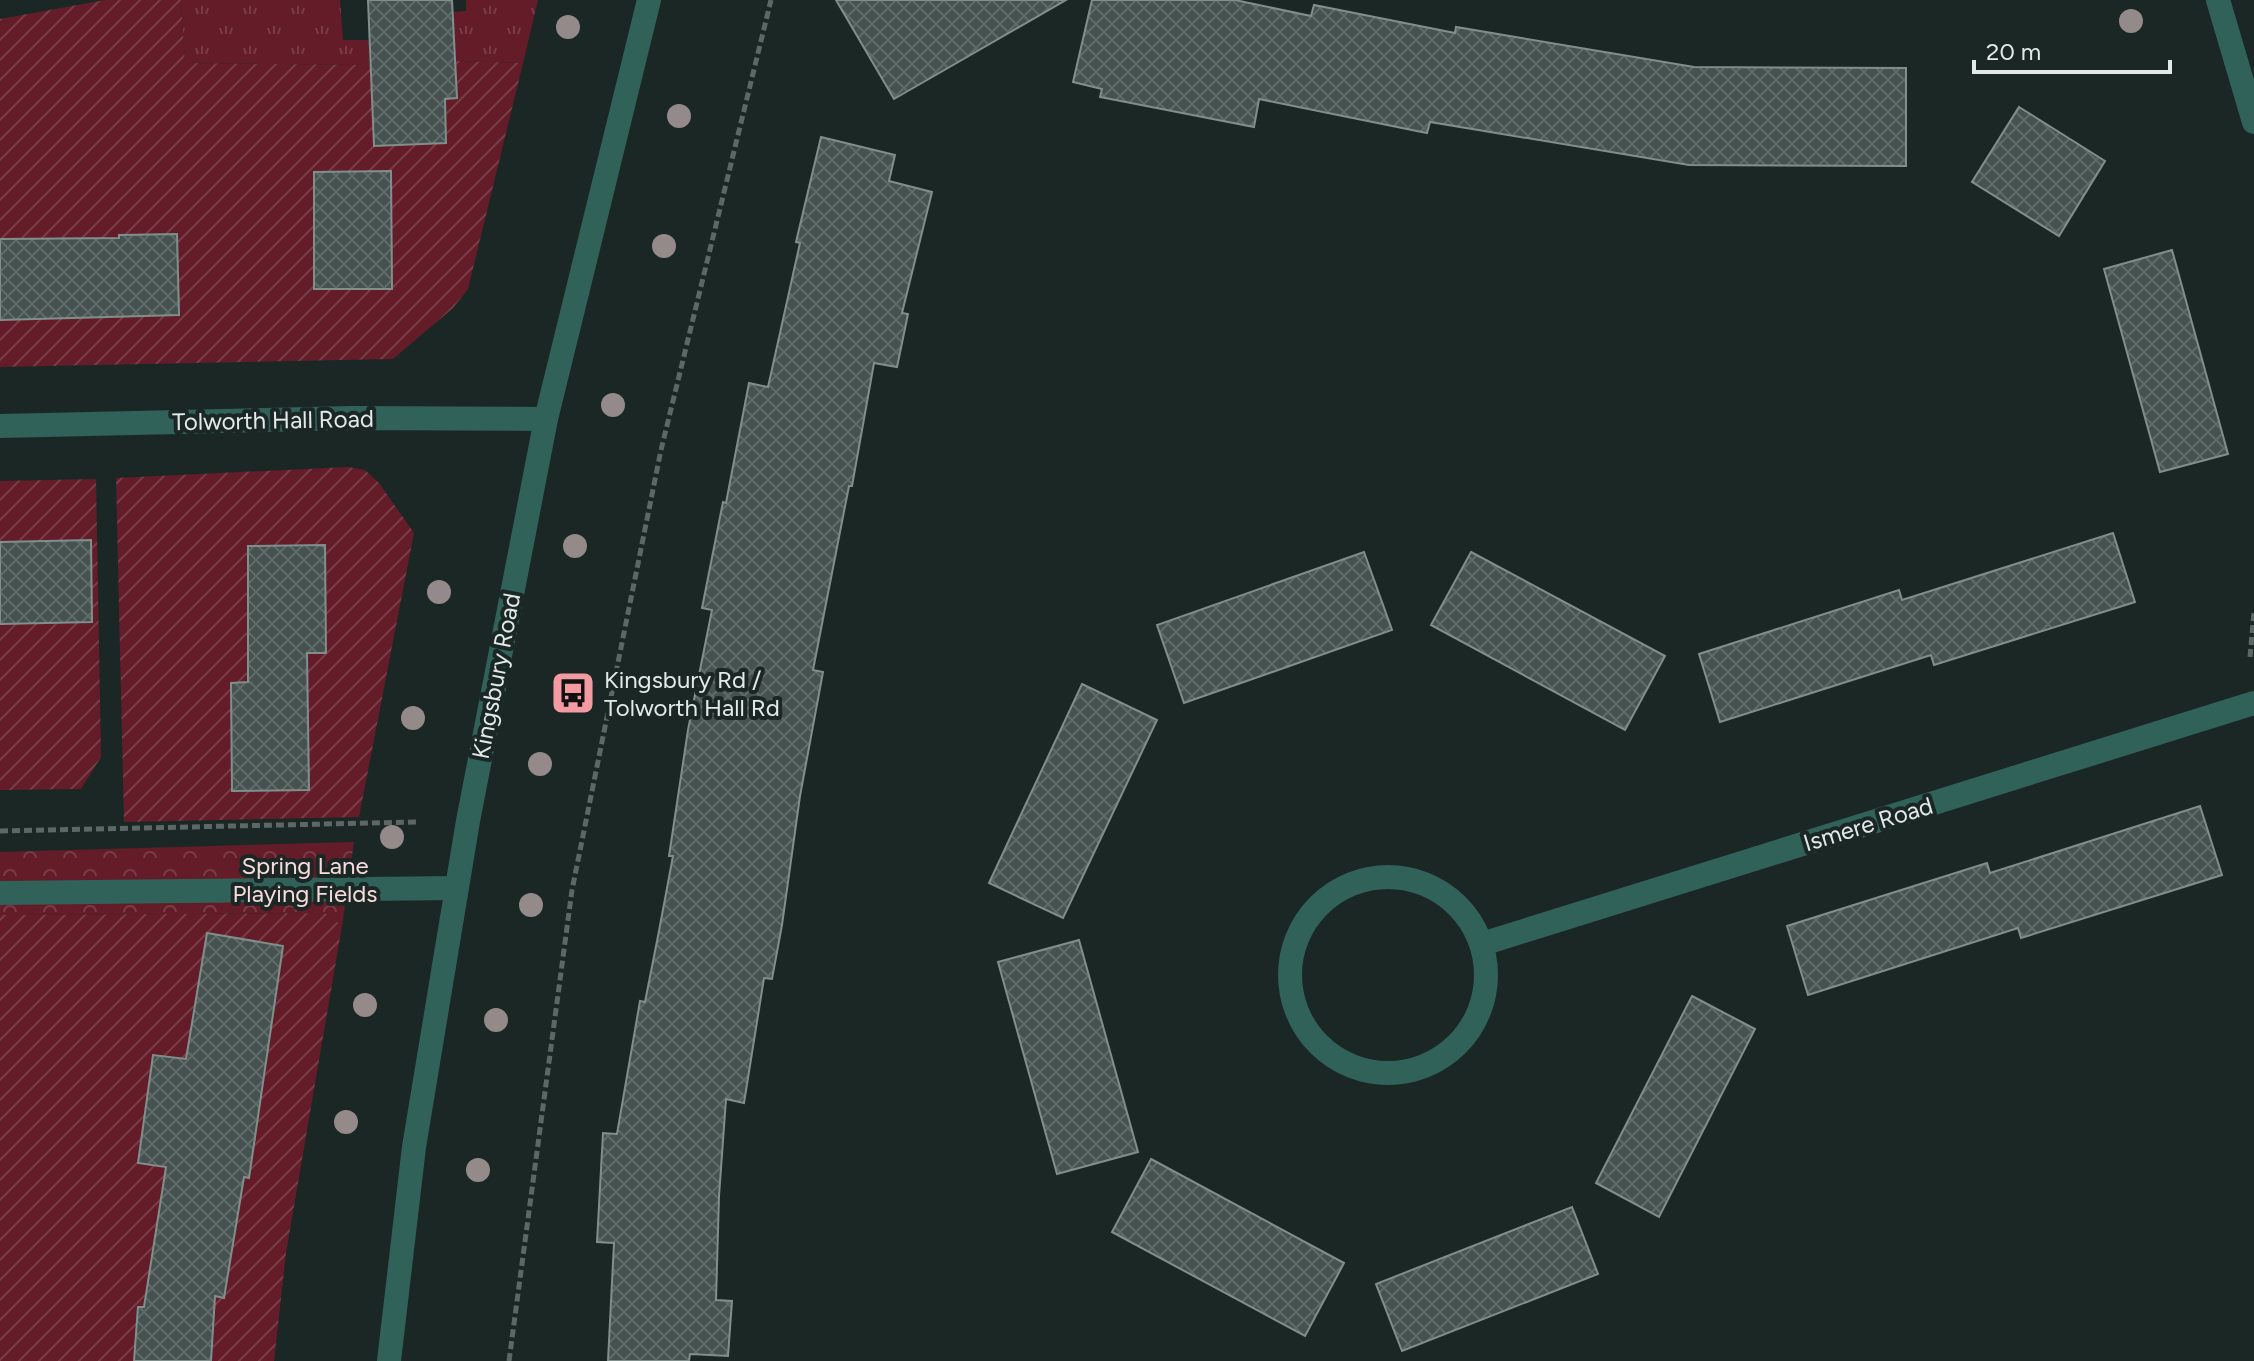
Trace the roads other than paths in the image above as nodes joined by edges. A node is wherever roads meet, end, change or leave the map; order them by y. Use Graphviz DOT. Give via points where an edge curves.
graph roads {
  1 [pos="649,0"];
  2 [pos="2218,0"];
  3 [pos="2254,122"];
  4 [pos="546,419"];
  5 [pos="0,426"];
  6 [pos="2254,703"];
  7 [pos="455,888"];
  8 [pos="0,893"];
  9 [pos="1482,944"];
  10 [pos="389,1361"];
  1 -- 4 [label="street, Kingsbury Road"];
  2 -- 3 [label="street"];
  4 -- 5 [label="street, Tolworth Hall Road"];
  4 -- 7 [label="street, Kingsbury Road"];
  6 -- 9 [label="street, Ismere Road"];
  7 -- 8 [label="street"];
  7 -- 10 [label="street, Kingsbury Road" via="414,1147"];
  9 -- 9 [label="street" via="1487,970 1476,1020 1452,1051 1418,1069 1379,1074 1342,1062 1312,1037 1294,1003 1291,963 1303,925 1320,904 1353,883 1392,876 1431,885 1462,910"];
}
